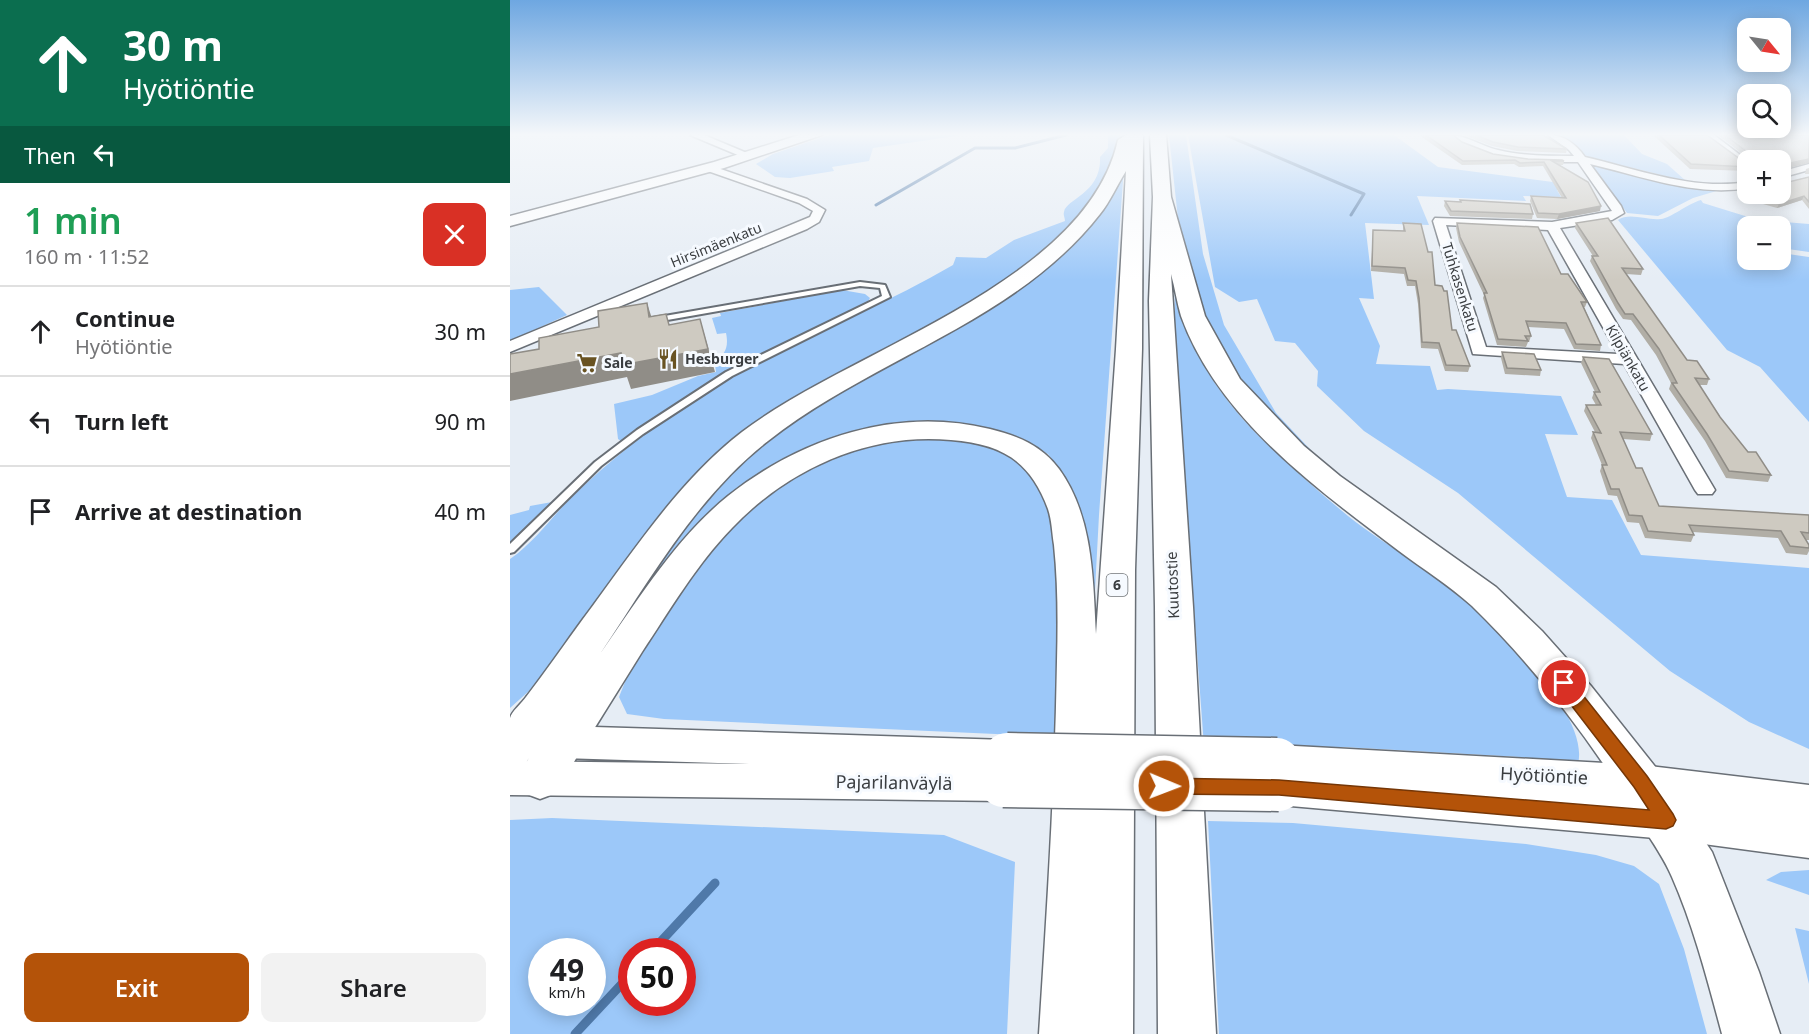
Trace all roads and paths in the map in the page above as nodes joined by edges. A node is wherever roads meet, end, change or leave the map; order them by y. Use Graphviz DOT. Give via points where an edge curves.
graph roads {
  1 [pos="652,183"];
  2 [pos="752,183"];
  3 [pos="1110,183"];
  4 [pos="1134,183"];
  5 [pos="1161,183"];
  6 [pos="1599,183"];
  7 [pos="1695,183"];
  8 [pos="1737,186"];
  9 [pos="1162,197"];
  10 [pos="510,221"];
  11 [pos="1552,226"];
  12 [pos="643,322"];
  13 [pos="540,335"];
  14 [pos="565,336"];
  15 [pos="510,347"];
  16 [pos="1629,359"];
  17 [pos="1705,490"];
  18 [pos="510,550"];
  19 [pos="562,742"];
  20 [pos="517,759"];
  21 [pos="1005,770"];
  22 [pos="1278,774"];
  23 [pos="1653,801"];
  24 [pos="1809,803"];
  25 [pos="1809,839"];
  26 [pos="1068,1034"];
  27 [pos="1104,1034"];
  28 [pos="1187,1034"];
  29 [pos="1751,1034"];
  1 -- 10 [label="main road"];
  2 -- 13 [label="street, Hirsimäenkatu" via="819,210 815,219"];
  3 -- 20 [label="highway" via="1094,210 1049,256 981,304 810,399 750,440 672,523"];
  4 -- 27 [label="highway, 6" via="1117,570"];
  5 -- 9 [label="highway, Kuutostie"];
  6 -- 11 [label="street" via="1618,213"];
  7 -- 8 [label="street"];
  9 -- 23 [label="highway" via="1193,316 1230,384 1293,452 1329,483 1483,596 1576,697"];
  9 -- 28 [label="highway, Kuutostie" via="1161,301"];
  11 -- 16 [label="street, Kilpiänkatu"];
  11 -- 16 [label="street, Tuhkasenkatu" via="1439,221 1479,351"];
  12 -- 18 [label="lane" via="860,284 883,286 886,297 729,374 665,415 598,464"];
  13 -- 14 [label="lane"];
  13 -- 15 [label="street, Hirsimäenkatu"];
  16 -- 17 [label="street, Kilpiänkatu"];
  19 -- 20 [label="main road, Pajarilanväylä"];
  19 -- 21 [label="main road, Pajarilanväylä"];
  19 -- 26 [label="highway" via="658,599 700,545 735,506 762,485 825,450 859,438 900,431 943,429 983,435 1018,447 1047,471 1066,512 1075,572 1076,815"];
  20 -- 21 [label="main road, Pajarilanväylä"];
  21 -- 22 [label="main road, Pajarilanväylä, bridge"];
  22 -- 23 [label="main road, Hyötiöntie"];
  23 -- 24 [label="main road, Hyötiöntie"];
  23 -- 25 [label="main road, Hyötiöntie"];
  23 -- 29 [label="highway" via="1694,868"];
}
